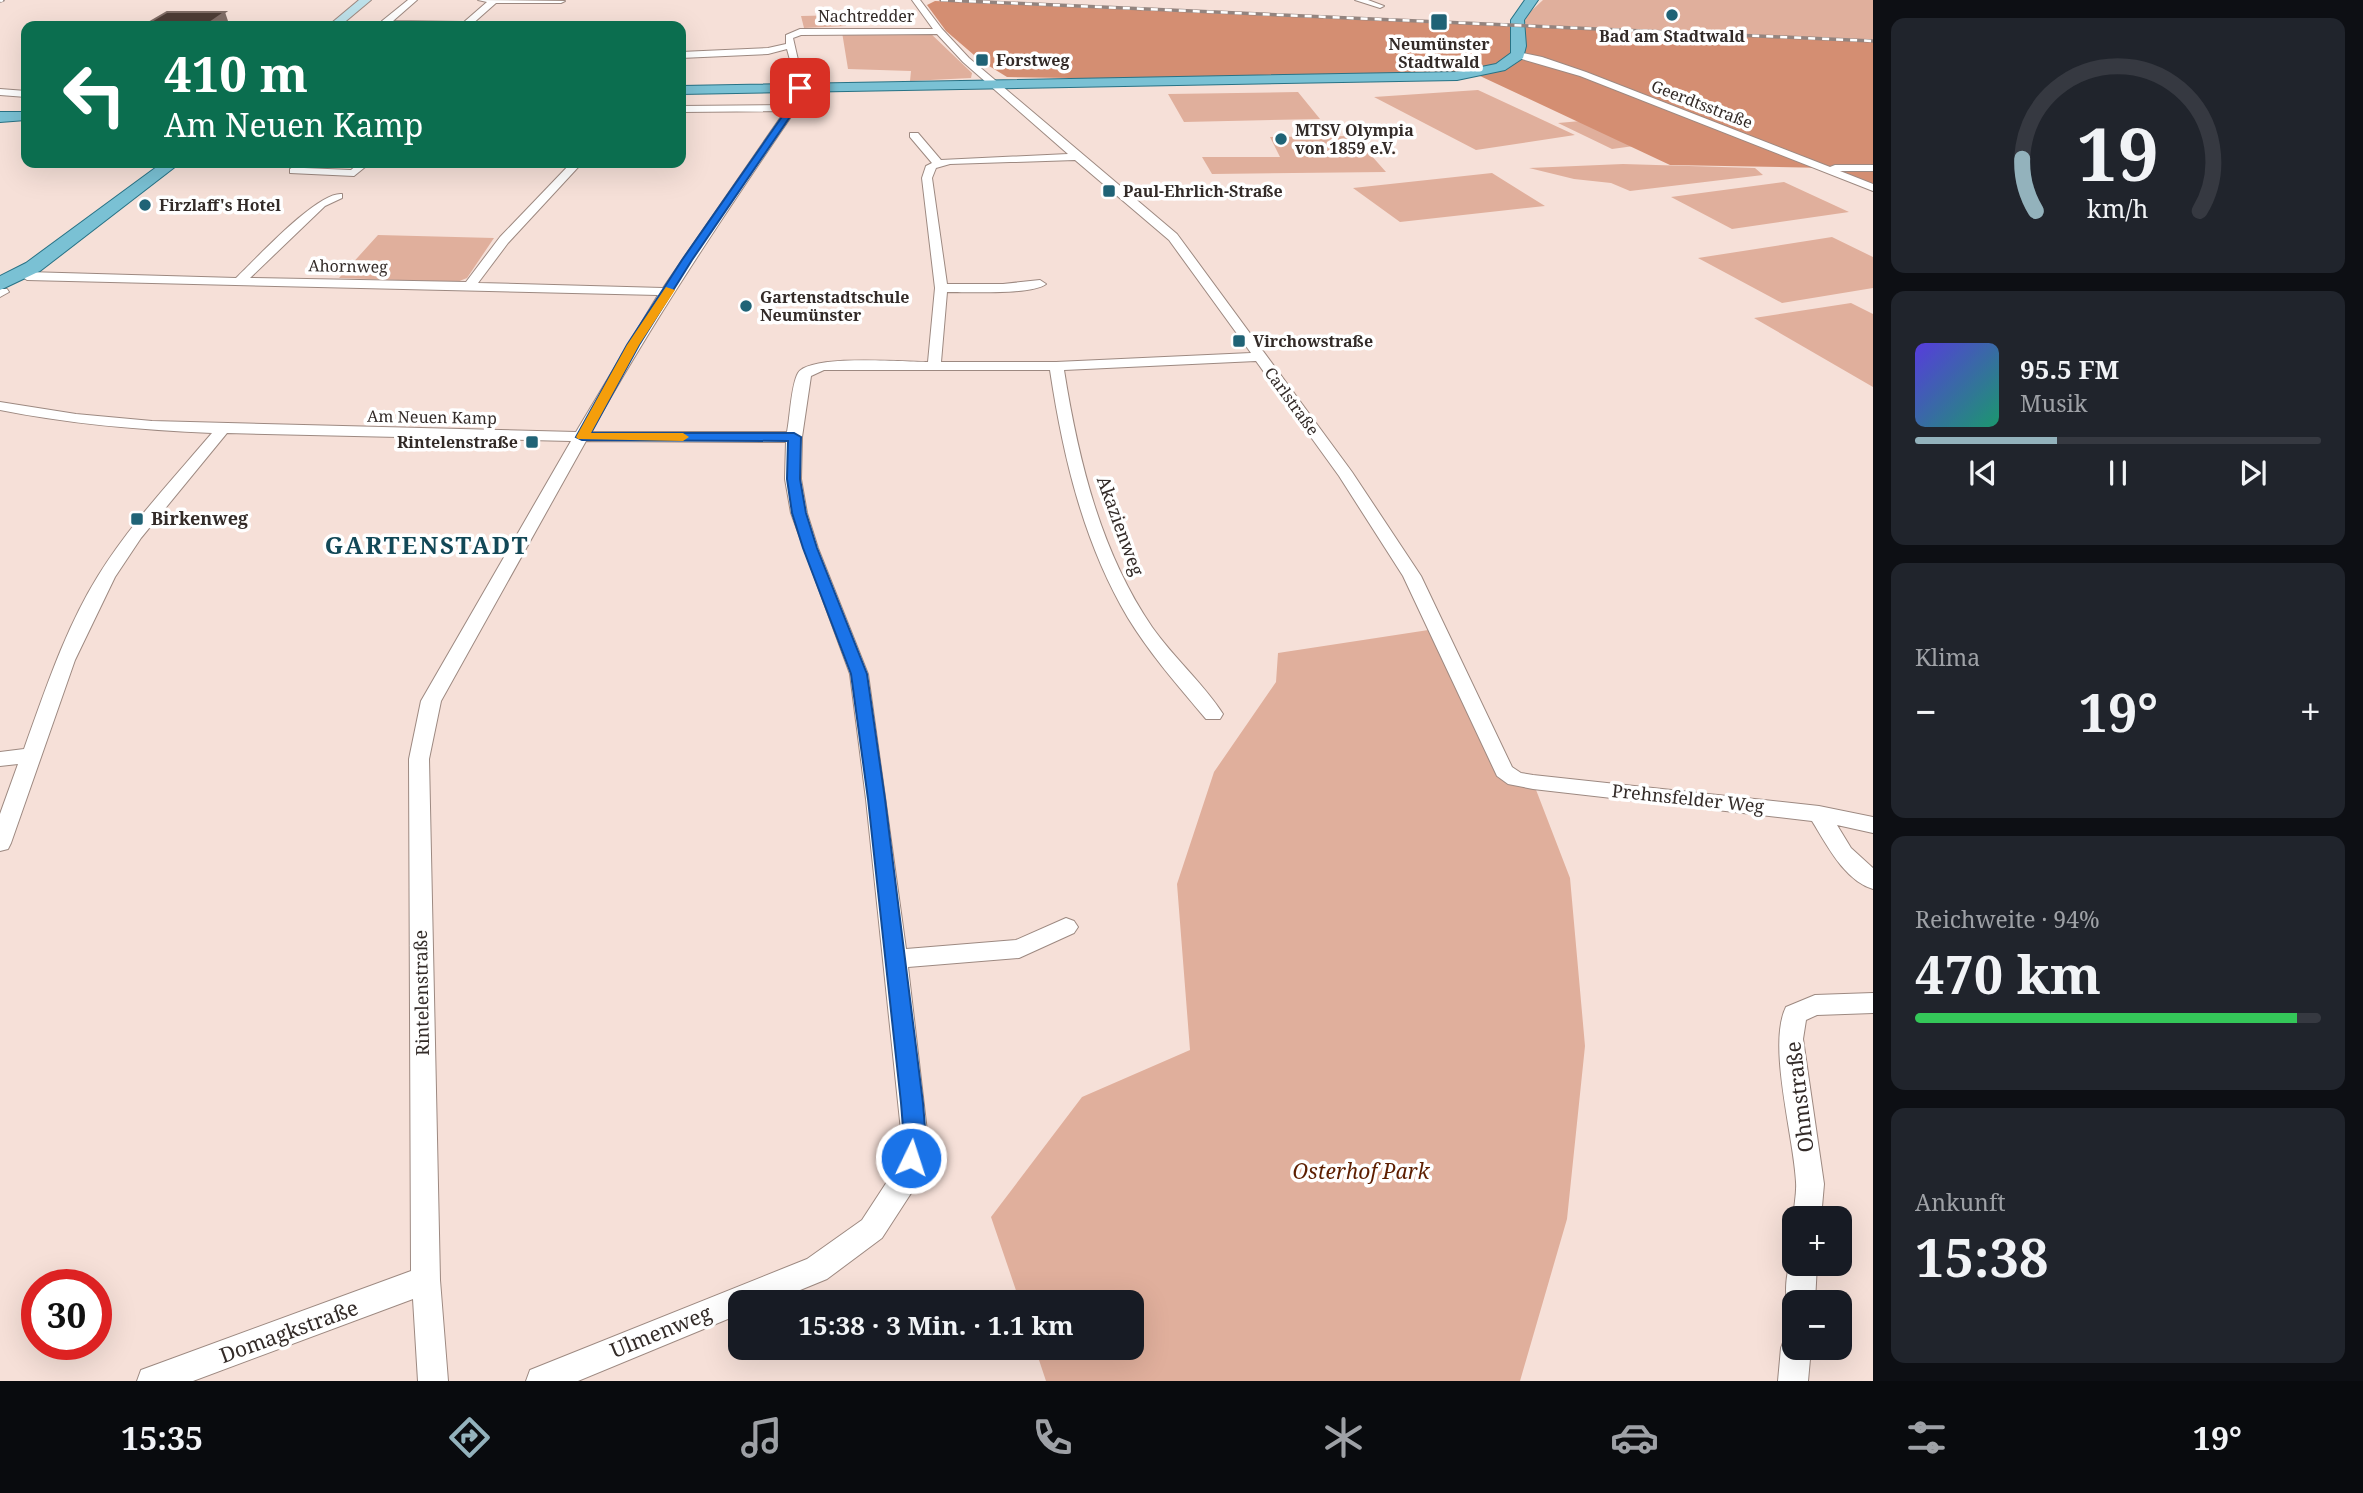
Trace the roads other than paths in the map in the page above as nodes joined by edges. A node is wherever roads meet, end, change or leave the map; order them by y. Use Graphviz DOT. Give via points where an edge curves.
graph roads {
  1 [pos="366,0"];
  2 [pos="414,0"];
  3 [pos="481,0"];
  4 [pos="494,0"];
  5 [pos="916,0"];
  6 [pos="1359,0"];
  7 [pos="1532,0"];
  8 [pos="561,1"];
  9 [pos="1380,6"];
  10 [pos="339,21"];
  11 [pos="388,21"];
  12 [pos="470,21"];
  13 [pos="939,31"];
  14 [pos="791,45"];
  15 [pos="686,55"];
  16 [pos="1518,55"];
  17 [pos="801,70"];
  18 [pos="994,85"];
  19 [pos="800,88"];
  20 [pos="686,90"];
  21 [pos="0,92"];
  22 [pos="21,94"];
  23 [pos="792,108"];
  24 [pos="686,109"];
  25 [pos="21,116"];
  26 [pos="0,117"];
  27 [pos="914,135"];
  28 [pos="1079,158"];
  29 [pos="937,162"];
  30 [pos="165,168"];
  31 [pos="298,168"];
  32 [pos="360,168"];
  33 [pos="572,168"];
  34 [pos="1827,168"];
  35 [pos="1873,168"];
  36 [pos="1873,188"];
  37 [pos="338,196"];
  38 [pos="30,271"];
  39 [pos="239,282"];
  40 [pos="1040,284"];
  41 [pos="470,285"];
  42 [pos="941,288"];
  43 [pos="1,291"];
  44 [pos="668,292"];
  45 [pos="1259,356"];
  46 [pos="1056,366"];
  47 [pos="934,367"];
  48 [pos="0,406"];
  49 [pos="224,428"];
  50 [pos="582,437"];
  51 [pos="794,437"];
  52 [pos="1213,714"];
  53 [pos="32,755"];
  54 [pos="0,760"];
  55 [pos="1504,771"];
  56 [pos="1819,814"];
  57 [pos="1873,825"];
  58 [pos="0,843"];
  59 [pos="1873,881"];
  60 [pos="1066,927"];
  61 [pos="894,959"];
  62 [pos="1873,1003"];
  63 [pos="1808,1206"];
  64 [pos="426,1280"];
  65 [pos="1795,1360"];
  66 [pos="152,1381"];
  67 [pos="433,1381"];
  68 [pos="541,1381"];
  69 [pos="1793,1381"];
  1 -- 10 [label="street"];
  2 -- 11 [label="street"];
  3 -- 4 [label="street"];
  4 -- 8 [label="street"];
  4 -- 12 [label="street"];
  5 -- 13 [label="street, Carlstraße"];
  6 -- 9 [label="street"];
  7 -- 16 [label="main road" via="1515,22"];
  13 -- 14 [label="street, Nachtredder" via="800,32 789,37"];
  13 -- 18 [label="street, Carlstraße"];
  14 -- 15 [label="street" via="768,51"];
  14 -- 17 [label="street"];
  16 -- 18 [label="main road" via="1492,69 1432,78"];
  16 -- 34 [label="street, Geerdtsstraße" via="1583,74"];
  18 -- 19 [label="main road"];
  18 -- 28 [label="street, Carlstraße"];
  19 -- 20 [label="main road"];
  19 -- 23 [label="street"];
  21 -- 22 [label="street"];
  23 -- 24 [label="street"];
  23 -- 44 [label="street"];
  25 -- 26 [label="main road"];
  27 -- 29 [label="street"];
  28 -- 29 [label="street"];
  28 -- 45 [label="street, Carlstraße" via="1173,237"];
  29 -- 42 [label="street" via="926,178"];
  30 -- 38 [label="main road"];
  31 -- 32 [label="street" via="294,171 354,173"];
  33 -- 41 [label="street" via="504,240"];
  34 -- 35 [label="street"];
  34 -- 36 [label="street, Geerdtsstraße"];
  37 -- 39 [label="street" via="321,204"];
  38 -- 39 [label="street, Ahornweg"];
  38 -- 43 [label="main road"];
  39 -- 41 [label="street, Ahornweg"];
  40 -- 42 [label="street"];
  41 -- 44 [label="street, Ahornweg"];
  42 -- 47 [label="street"];
  44 -- 50 [label="street"];
  45 -- 46 [label="street"];
  45 -- 55 [label="street, Carlstraße" via="1412,576"];
  46 -- 47 [label="street"];
  46 -- 52 [label="street, Akazienweg" via="1065,423 1112,573 1169,664"];
  47 -- 51 [label="street" via="824,366 809,370 804,375"];
  48 -- 49 [label="street, Am Neuen Kamp" via="82,419"];
  49 -- 50 [label="street, Am Neuen Kamp"];
  49 -- 53 [label="street" via="106,578 66,660"];
  50 -- 51 [label="street, Am Neuen Kamp"];
  50 -- 64 [label="street, Rintelenstraße" via="446,672 431,701 423,732 419,759"];
  51 -- 61 [label="street, Ulmenweg" via="793,479 799,513 859,674"];
  53 -- 54 [label="street"];
  53 -- 58 [label="street"];
  55 -- 56 [label="street, Prehnsfelder Weg" via="1515,779 1533,782"];
  56 -- 57 [label="street, Prehnsfelder Weg"];
  56 -- 59 [label="street" via="1843,854"];
  60 -- 61 [label="street" via="1019,949"];
  61 -- 68 [label="street, Ulmenweg" via="915,1140 907,1175 872,1229 817,1269"];
  62 -- 63 [label="street, Ohmstraße" via="1815,1005 1795,1014 1791,1039 1810,1184"];
  64 -- 66 [label="street, Domagkstraße"];
  64 -- 67 [label="street, Rintelenstraße"];
  65 -- 69 [label="street"];
}
